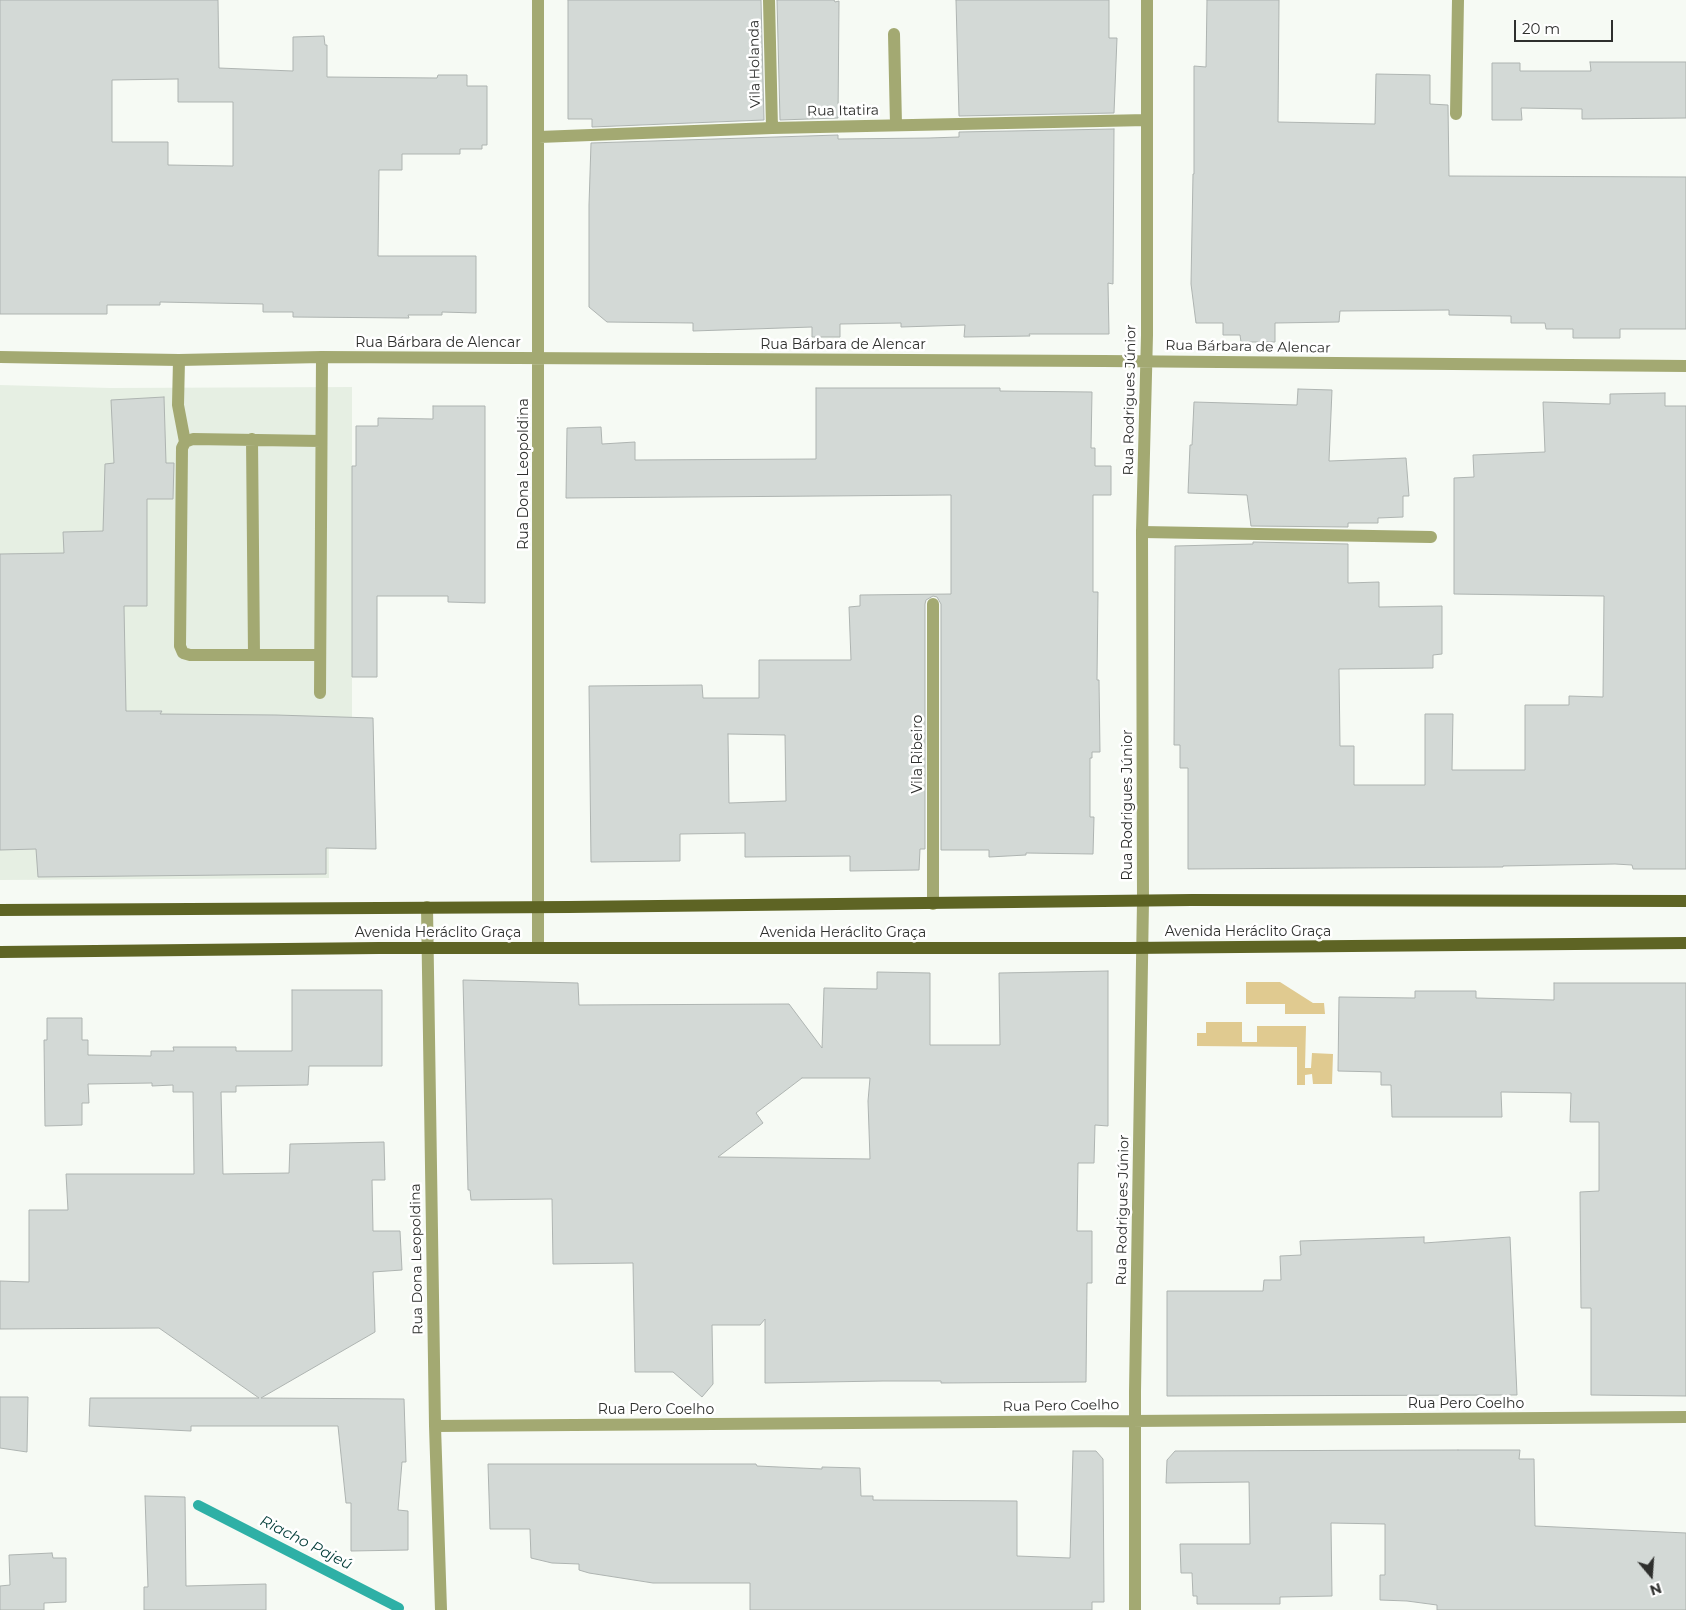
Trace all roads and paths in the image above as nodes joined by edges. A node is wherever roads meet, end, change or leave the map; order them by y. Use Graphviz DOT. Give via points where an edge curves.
graph roads {
  1 [pos="538,0"];
  2 [pos="769,0"];
  3 [pos="1147,0"];
  4 [pos="1458,0"];
  5 [pos="894,34"];
  6 [pos="1456,114"];
  7 [pos="1147,120"];
  8 [pos="896,125"];
  9 [pos="772,128"];
  10 [pos="539,137"];
  11 [pos="0,357"];
  12 [pos="322,357"];
  13 [pos="539,358"];
  14 [pos="179,360"];
  15 [pos="1146,361"];
  16 [pos="1686,366"];
  17 [pos="252,439"];
  18 [pos="321,441"];
  19 [pos="185,442"];
  20 [pos="1142,532"];
  21 [pos="1431,536"];
  22 [pos="933,604"];
  23 [pos="254,655"];
  24 [pos="320,655"];
  25 [pos="320,693"];
  26 [pos="1143,901"];
  27 [pos="1686,901"];
  28 [pos="933,904"];
  29 [pos="427,907"];
  30 [pos="538,907"];
  31 [pos="0,910"];
  32 [pos="1686,943"];
  33 [pos="538,947"];
  34 [pos="428,948"];
  35 [pos="1142,948"];
  36 [pos="0,952"];
  37 [pos="1686,1418"];
  38 [pos="1135,1420"];
  39 [pos="436,1426"];
  40 [pos="441,1610"];
  41 [pos="1136,1610"];
  1 -- 10 [label="street, Rua Dona Leopoldina"];
  2 -- 9 [label="street, Vila Holanda"];
  3 -- 7 [label="street, Rua Rodrigues Júnior"];
  4 -- 6 [label="street"];
  5 -- 8 [label="street"];
  7 -- 8 [label="street, Rua Itatira"];
  7 -- 15 [label="street, Rua Rodrigues Júnior"];
  8 -- 9 [label="street, Rua Itatira"];
  9 -- 10 [label="street, Rua Itatira"];
  10 -- 13 [label="street, Rua Dona Leopoldina"];
  11 -- 14 [label="street, Rua Bárbara de Alencar"];
  12 -- 13 [label="street, Rua Bárbara de Alencar"];
  12 -- 14 [label="street, Rua Bárbara de Alencar"];
  12 -- 18 [label="street"];
  13 -- 15 [label="street, Rua Bárbara de Alencar"];
  13 -- 30 [label="street, Rua Dona Leopoldina"];
  14 -- 19 [label="street" via="178,405"];
  15 -- 16 [label="street, Rua Bárbara de Alencar"];
  15 -- 20 [label="street, Rua Rodrigues Júnior"];
  17 -- 18 [label="street"];
  17 -- 19 [label="street" via="193,439"];
  17 -- 23 [label="street"];
  18 -- 24 [label="street"];
  19 -- 23 [label="street" via="182,448 180,646 190,655"];
  20 -- 21 [label="street"];
  20 -- 26 [label="street, Rua Rodrigues Júnior"];
  22 -- 28 [label="street, Vila Ribeiro"];
  23 -- 24 [label="street"];
  24 -- 25 [label="street"];
  26 -- 27 [label="main road, Avenida Heráclito Graça"];
  26 -- 28 [label="main road, Avenida Heráclito Graça"];
  26 -- 35 [label="street, Rua Rodrigues Júnior"];
  28 -- 30 [label="main road, Avenida Heráclito Graça"];
  29 -- 30 [label="main road, Avenida Heráclito Graça"];
  29 -- 31 [label="main road, Avenida Heráclito Graça"];
  29 -- 34 [label="street, Rua Dona Leopoldina"];
  30 -- 33 [label="street, Rua Dona Leopoldina"];
  32 -- 35 [label="main road, Avenida Heráclito Graça"];
  33 -- 34 [label="main road, Avenida Heráclito Graça"];
  33 -- 35 [label="main road, Avenida Heráclito Graça"];
  34 -- 36 [label="main road, Avenida Heráclito Graça"];
  34 -- 39 [label="street, Rua Dona Leopoldina"];
  35 -- 38 [label="street, Rua Rodrigues Júnior"];
  37 -- 38 [label="street, Rua Pero Coelho"];
  38 -- 39 [label="street, Rua Pero Coelho"];
  38 -- 41 [label="street, Rua Rodrigues Júnior"];
  39 -- 40 [label="street, Rua Dona Leopoldina"];
}
